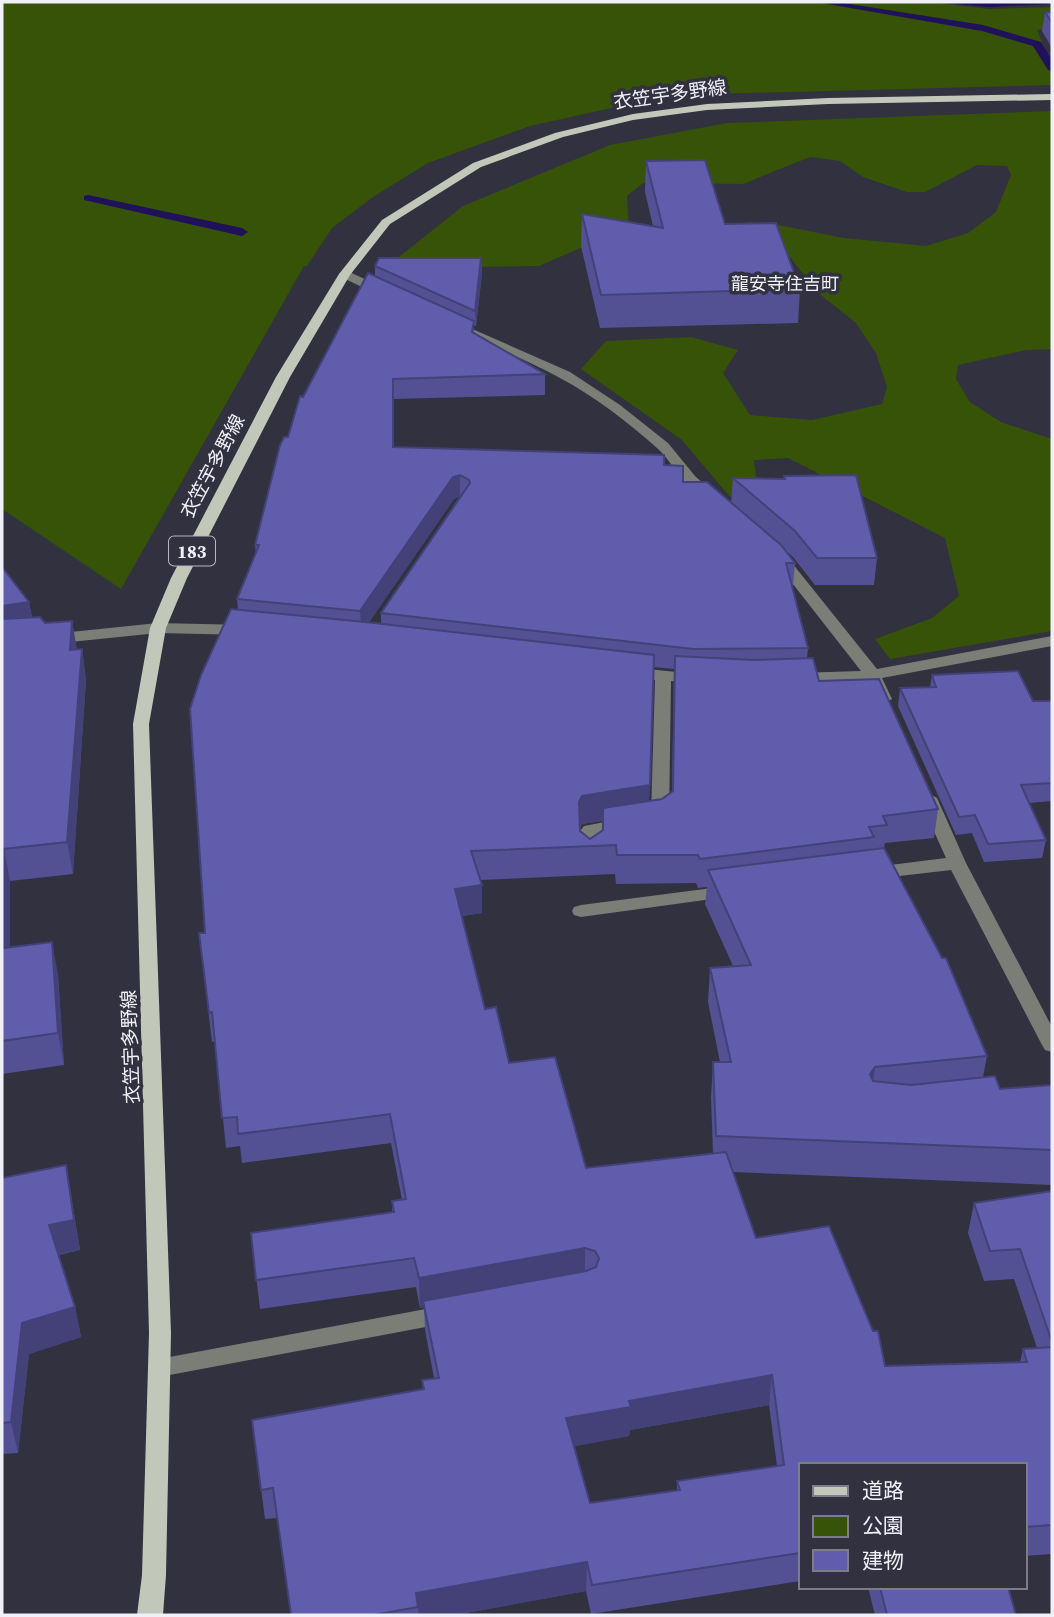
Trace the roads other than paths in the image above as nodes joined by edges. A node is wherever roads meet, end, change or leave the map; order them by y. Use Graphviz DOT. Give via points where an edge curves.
graph roads {
  1 [pos="1052,97"];
  2 [pos="345,274"];
  3 [pos="402,301"];
  4 [pos="452,324"];
  5 [pos="719,504"];
  6 [pos="767,545"];
  7 [pos="158,628"];
  8 [pos="257,631"];
  9 [pos="39,640"];
  10 [pos="1052,641"];
  11 [pos="609,669"];
  12 [pos="873,675"];
  13 [pos="663,676"];
  14 [pos="778,679"];
  15 [pos="716,680"];
  16 [pos="890,712"];
  17 [pos="923,787"];
  18 [pos="591,859"];
  19 [pos="957,863"];
  20 [pos="849,876"];
  21 [pos="742,890"];
  22 [pos="581,911"];
  23 [pos="1052,1045"];
  24 [pos="475,1309"];
  25 [pos="159,1368"];
  26 [pos="150,1615"];
  1 -- 2 [label="main road, 衣笠宇多野線 / 183" via="707,107 633,117 559,135 477,165 386,222"];
  2 -- 3 [label="street"];
  2 -- 7 [label="main road, 衣笠宇多野線 / 183" via="215,503"];
  4 -- 5 [label="street" via="565,374 663,446"];
  6 -- 12 [label="street" via="786,562"];
  7 -- 8 [label="street"];
  7 -- 9 [label="street"];
  7 -- 25 [label="main road, 衣笠宇多野線 / 183" via="141,724"];
  10 -- 12 [label="street"];
  11 -- 13 [label="street"];
  12 -- 14 [label="street"];
  12 -- 16 [label="street"];
  13 -- 15 [label="street"];
  13 -- 18 [label="street" via="660,818 590,830"];
  17 -- 19 [label="street"];
  19 -- 20 [label="street"];
  19 -- 23 [label="street"];
  21 -- 22 [label="street"];
  24 -- 25 [label="street"];
  25 -- 26 [label="main road, 衣笠宇多野線 / 183"];
}
